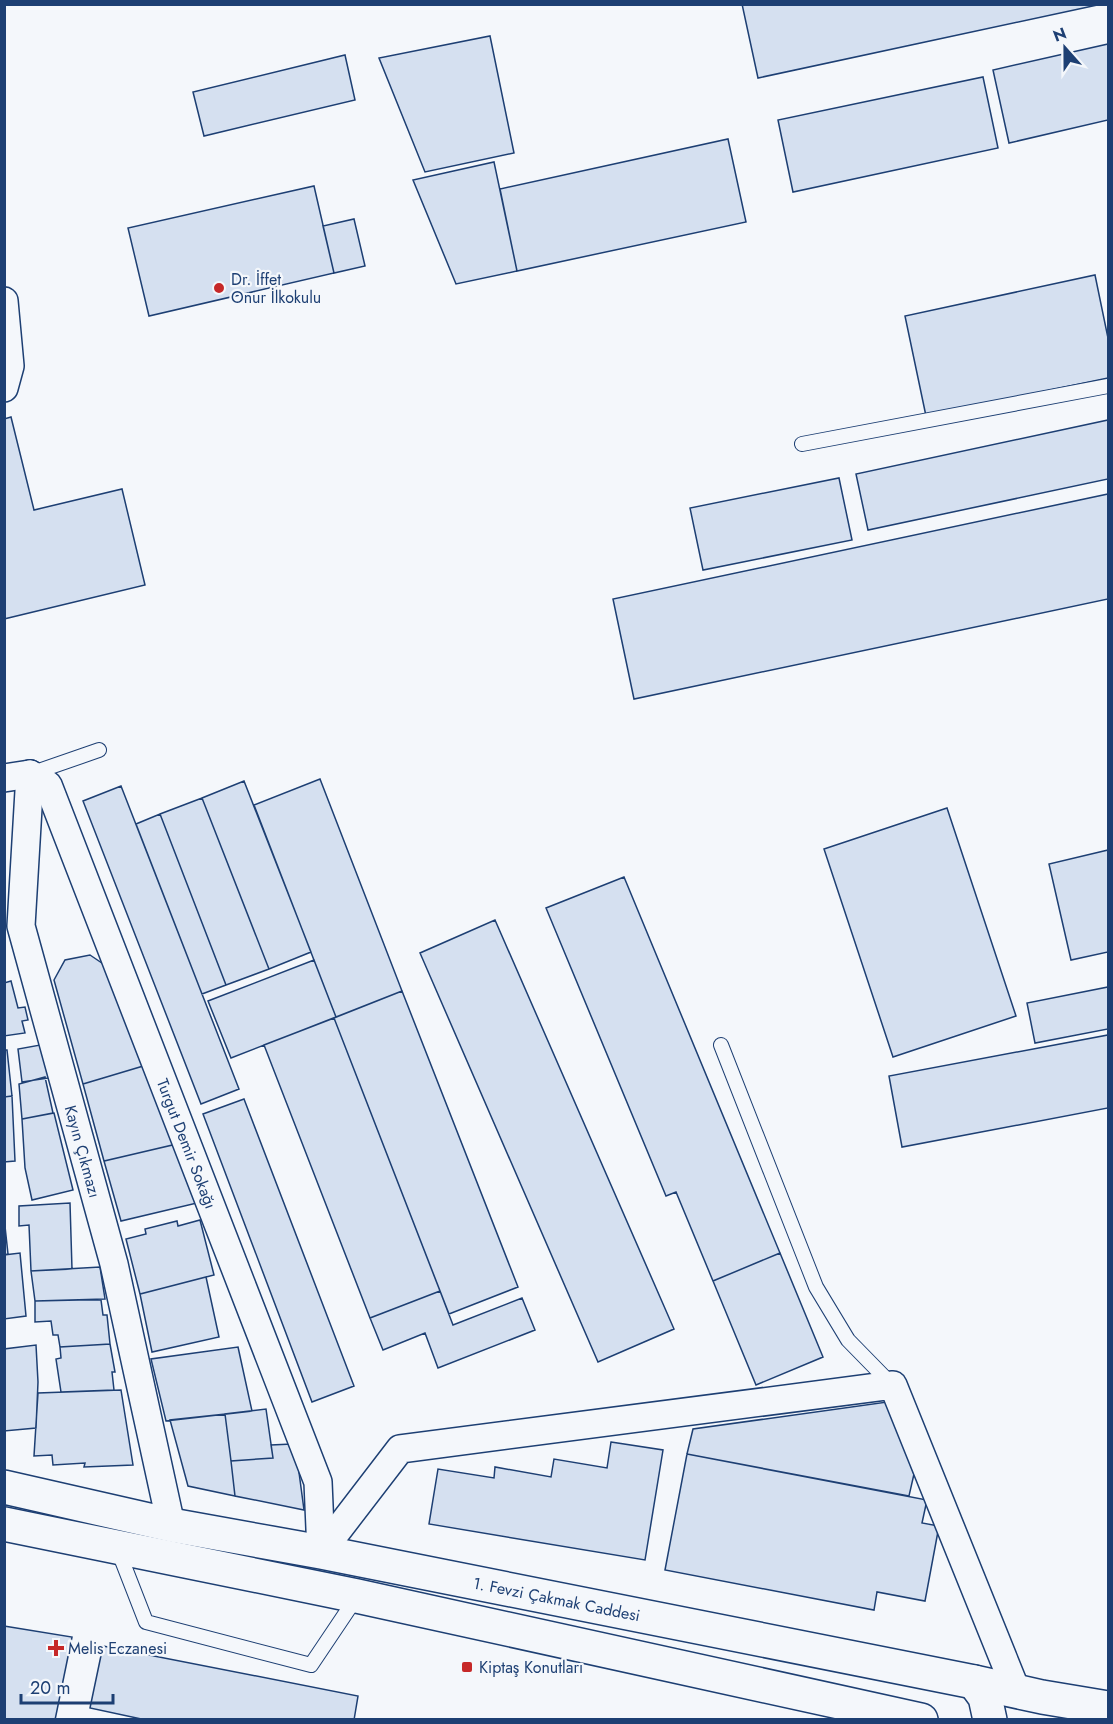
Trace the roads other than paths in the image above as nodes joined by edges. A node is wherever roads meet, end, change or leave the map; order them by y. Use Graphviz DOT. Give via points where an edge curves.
graph roads {
  1 [pos="4,301"];
  2 [pos="1108,386"];
  3 [pos="4,388"];
  4 [pos="802,444"];
  5 [pos="99,750"];
  6 [pos="17,776"];
  7 [pos="721,1045"];
  8 [pos="893,1385"];
  9 [pos="4,1487"];
  10 [pos="4,1524"];
  11 [pos="171,1525"];
  12 [pos="118,1548"];
  13 [pos="321,1551"];
  14 [pos="357,1596"];
  15 [pos="974,1682"];
  16 [pos="1016,1690"];
  17 [pos="797,1692"];
  18 [pos="1108,1708"];
  19 [pos="1069,1710"];
  20 [pos="819,1719"];
  21 [pos="921,1719"];
  22 [pos="990,1719"];
  1 -- 3 [label="street" via="10,366"];
  2 -- 4 [label="lane"];
  5 -- 6 [label="lane"];
  6 -- 11 [label="street, Kayın Çıkmazı" via="21,926 114,1264"];
  6 -- 13 [label="street, Turgut Demir Sokağı" via="48,785 318,1482"];
  7 -- 8 [label="lane" via="816,1287 848,1340"];
  8 -- 13 [label="street" via="400,1449"];
  8 -- 16 [label="street"];
  9 -- 11 [label="main road, 1. Fevzi Çakmak Caddesi"];
  10 -- 12 [label="main road"];
  11 -- 13 [label="main road, 1. Fevzi Çakmak Caddesi"];
  12 -- 14 [label="main road"];
  12 -- 14 [label="lane" via="146,1622 311,1665"];
  13 -- 15 [label="main road, 1. Fevzi Çakmak Caddesi"];
  14 -- 17 [label="main road"];
  15 -- 16 [label="main road, 1. Fevzi Çakmak Caddesi"];
  15 -- 22 [label="main road" via="986,1697"];
  16 -- 19 [label="main road, 1. Fevzi Çakmak Caddesi"];
  17 -- 20 [label="main road"];
  17 -- 21 [label="main road"];
  18 -- 19 [label="main road, 1. Fevzi Çakmak Caddesi"];
}
